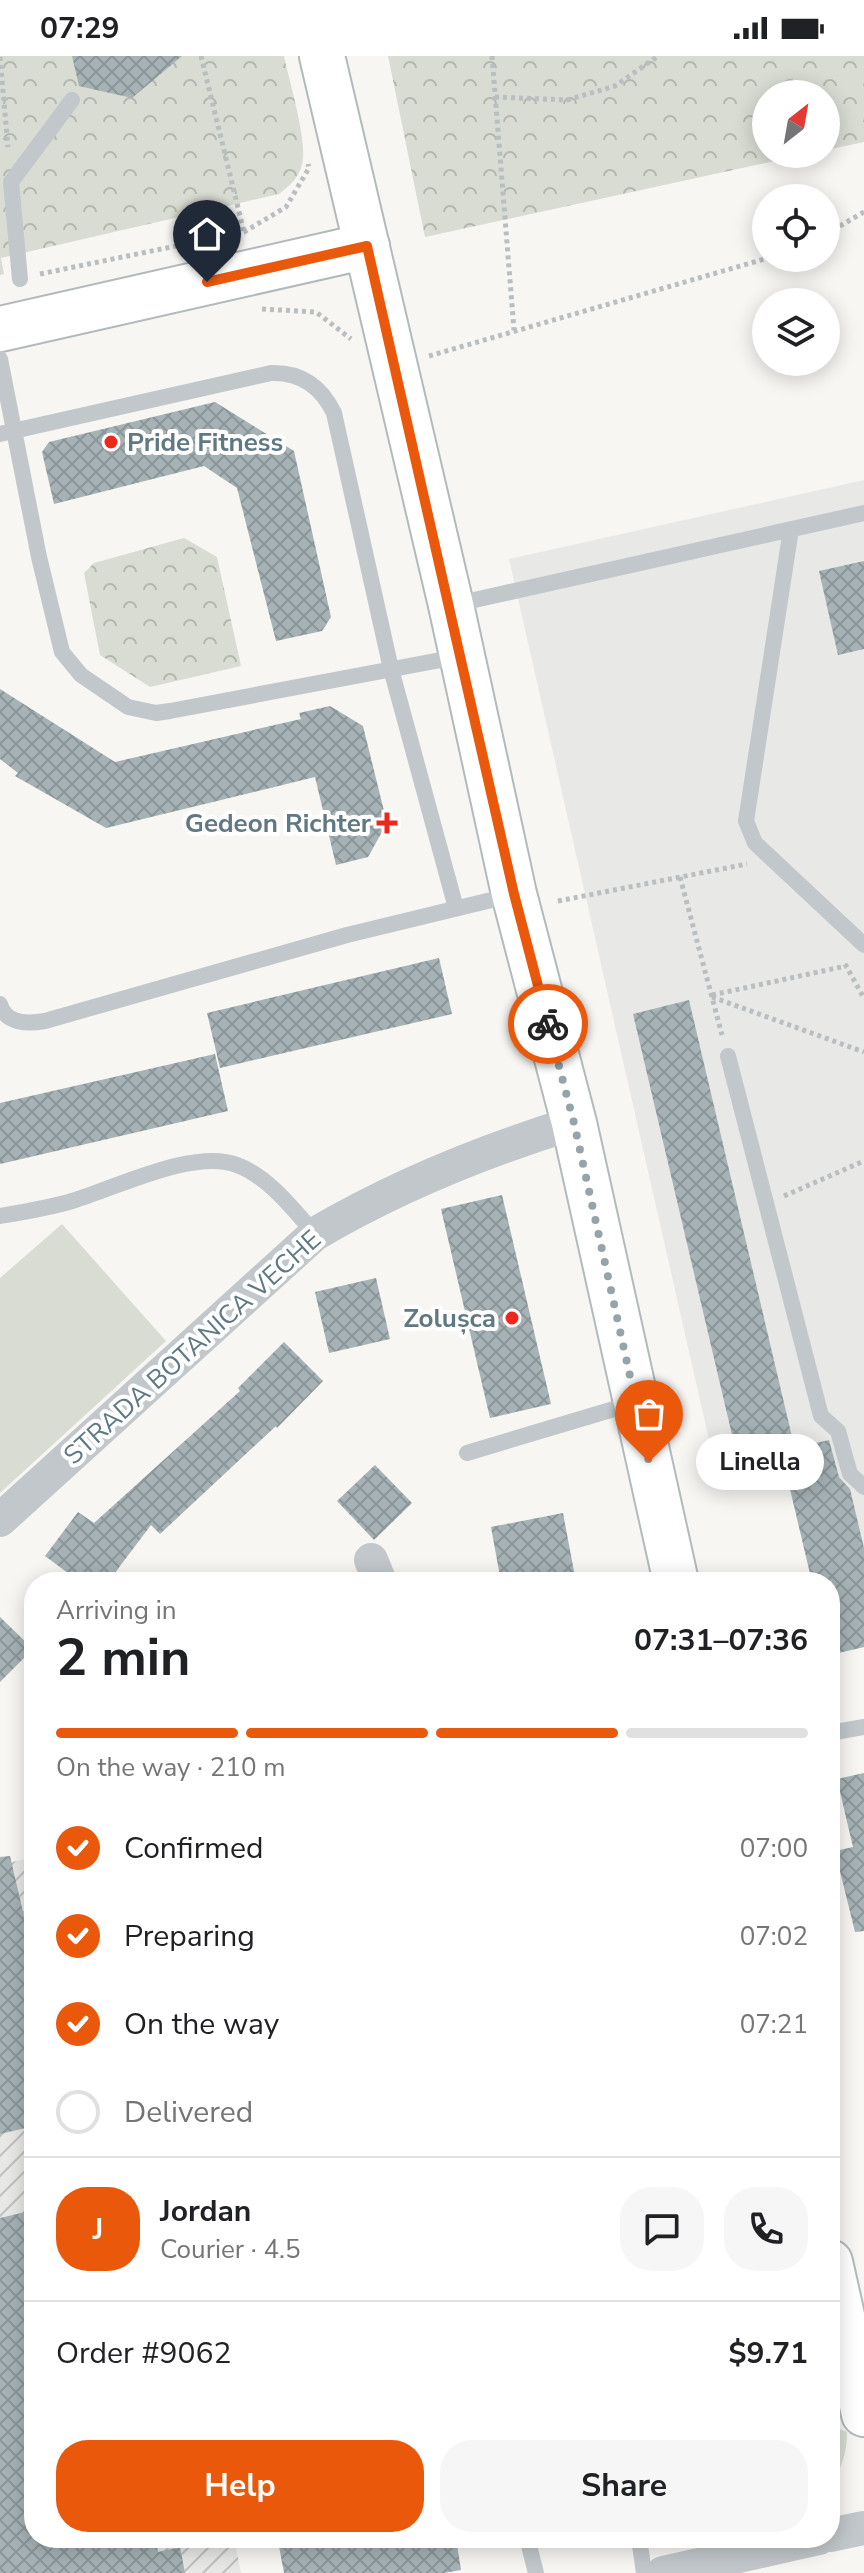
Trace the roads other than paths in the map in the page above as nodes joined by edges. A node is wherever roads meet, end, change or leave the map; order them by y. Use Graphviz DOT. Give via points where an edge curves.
graph roads {
  1 [pos="322,56"];
  2 [pos="72,100"];
  3 [pos="367,246"];
  4 [pos="20,279"];
  5 [pos="0,329"];
  6 [pos="0,359"];
  7 [pos="8,433"];
  8 [pos="864,513"];
  9 [pos="791,529"];
  10 [pos="451,605"];
  11 [pos="462,656"];
  12 [pos="391,669"];
  13 [pos="514,894"];
  14 [pos="456,908"];
  15 [pos="864,945"];
  16 [pos="0,1004"];
  17 [pos="728,1056"];
  18 [pos="574,1123"];
  19 [pos="0,1216"];
  20 [pos="315,1234"];
  21 [pos="636,1402"];
  22 [pos="467,1453"];
  23 [pos="864,1487"];
  24 [pos="0,1520"];
  25 [pos="674,1572"];
  26 [pos="864,1727"];
  27 [pos="840,1731"];
  28 [pos="840,2334"];
  29 [pos="864,2414"];
  30 [pos="864,2528"];
  31 [pos="840,2533"];
  32 [pos="530,2548"];
  33 [pos="640,2548"];
  34 [pos="755,2548"];
  35 [pos="536,2573"];
  36 [pos="644,2573"];
  37 [pos="663,2573"];
  1 -- 3 [label="main road"];
  2 -- 4 [label="lane" via="11,182"];
  3 -- 5 [label="main road"];
  3 -- 10 [label="main road"];
  6 -- 7 [label="lane"];
  7 -- 12 [label="lane" via="62,652 81,675 128,707 170,711"];
  7 -- 12 [label="lane" via="271,373 302,376 334,413"];
  8 -- 9 [label="lane"];
  9 -- 10 [label="lane"];
  9 -- 15 [label="lane" via="746,821 755,843"];
  10 -- 11 [label="main road"];
  11 -- 12 [label="lane"];
  11 -- 13 [label="main road"];
  12 -- 14 [label="lane"];
  13 -- 14 [label="lane"];
  13 -- 18 [label="main road"];
  14 -- 16 [label="lane" via="45,1021 13,1020"];
  17 -- 23 [label="lane" via="821,1416 838,1431 850,1474"];
  18 -- 20 [label="street, STRADA BOTANICA VECHE" via="491,1151"];
  18 -- 21 [label="main road"];
  19 -- 20 [label="lane" via="71,1201 186,1163 221,1160 252,1171"];
  20 -- 24 [label="street, STRADA BOTANICA VECHE"];
  21 -- 22 [label="lane"];
  21 -- 25 [label="main road"];
  26 -- 27 [label="lane"];
  28 -- 29 [label="main road"];
  30 -- 31 [label="street"];
  32 -- 35 [label="lane"];
  33 -- 36 [label="lane"];
  34 -- 37 [label="street"];
}
